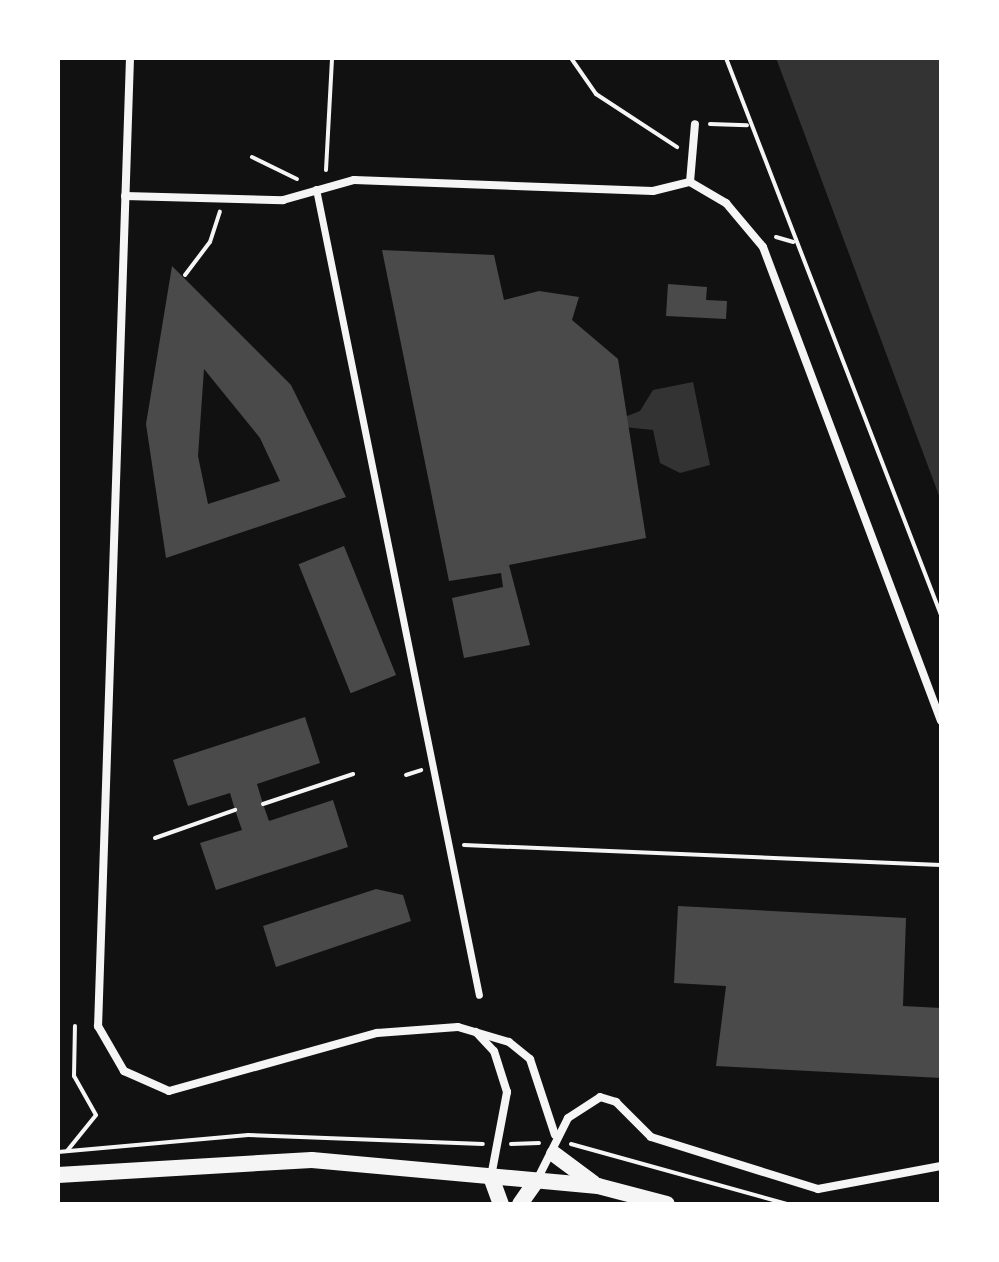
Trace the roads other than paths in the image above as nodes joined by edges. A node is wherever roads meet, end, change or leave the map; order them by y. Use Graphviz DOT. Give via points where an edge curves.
graph roads {
  1 [pos="130,58"];
  2 [pos="695,124"];
  3 [pos="690,182"];
  4 [pos="316,189"];
  5 [pos="125,196"];
  6 [pos="941,721"];
  7 [pos="479,995"];
  8 [pos="476,1031"];
  9 [pos="554,1144"];
  10 [pos="941,1166"];
  11 [pos="58,1175"];
  12 [pos="491,1177"];
  13 [pos="534,1184"];
  14 [pos="598,1186"];
  15 [pos="501,1204"];
  16 [pos="520,1204"];
  17 [pos="667,1204"];
  1 -- 5 [label="street"];
  2 -- 3 [label="street"];
  3 -- 4 [label="street" via="653,191 354,180"];
  3 -- 6 [label="street" via="726,203 753,231"];
  4 -- 5 [label="street" via="283,200"];
  4 -- 7 [label="street"];
  5 -- 8 [label="street" via="96,963 104,1041 124,1071 169,1091 415,1025"];
  8 -- 9 [label="street" via="530,1059"];
  8 -- 12 [label="street" via="494,1051 506,1082"];
  9 -- 10 [label="street" via="581,1104 606,1097 651,1137 818,1189"];
  9 -- 13 [label="street"];
  9 -- 14 [label="main road"];
  11 -- 12 [label="main road" via="312,1160"];
  12 -- 13 [label="main road"];
  12 -- 15 [label="main road"];
  13 -- 14 [label="main road"];
  13 -- 16 [label="main road"];
  14 -- 17 [label="main road"];
}
